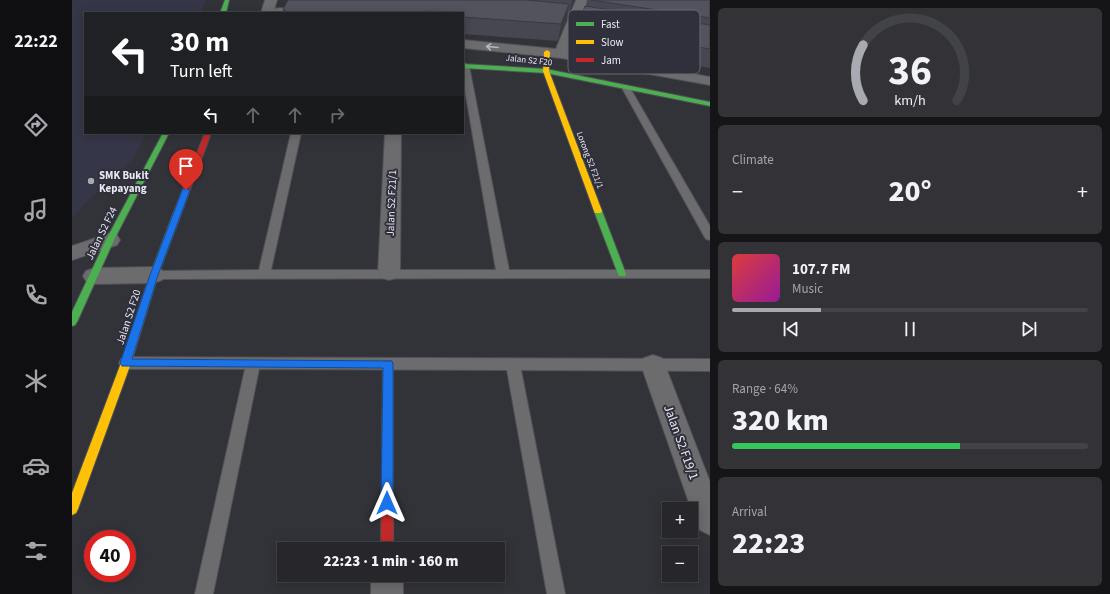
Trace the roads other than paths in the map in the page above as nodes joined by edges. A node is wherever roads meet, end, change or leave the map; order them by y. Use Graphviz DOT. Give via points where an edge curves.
graph roads {
  1 [pos="227,0"];
  2 [pos="582,0"];
  3 [pos="268,8"];
  4 [pos="306,9"];
  5 [pos="578,10"];
  6 [pos="223,12"];
  7 [pos="568,30"];
  8 [pos="464,44"];
  9 [pos="554,53"];
  10 [pos="568,56"];
  11 [pos="464,66"];
  12 [pos="546,71"];
  13 [pos="671,74"];
  14 [pos="710,81"];
  15 [pos="626,88"];
  16 [pos="710,104"];
  17 [pos="165,134"];
  18 [pos="208,134"];
  19 [pos="296,134"];
  20 [pos="393,134"];
  21 [pos="710,236"];
  22 [pos="110,240"];
  23 [pos="72,253"];
  24 [pos="503,273"];
  25 [pos="388,274"];
  26 [pos="622,274"];
  27 [pos="710,274"];
  28 [pos="154,275"];
  29 [pos="264,275"];
  30 [pos="94,276"];
  31 [pos="72,322"];
  32 [pos="126,363"];
  33 [pos="253,364"];
  34 [pos="388,364"];
  35 [pos="513,364"];
  36 [pos="653,365"];
  37 [pos="710,365"];
  38 [pos="72,509"];
  39 [pos="710,520"];
  40 [pos="387,542"];
  41 [pos="387,582"];
  42 [pos="204,594"];
  43 [pos="387,594"];
  44 [pos="556,594"];
  1 -- 6 [label="street"];
  2 -- 5 [label="street"];
  3 -- 4 [label="lane"];
  7 -- 9 [label="street"];
  9 -- 8 [label="street, one-way"];
  9 -- 10 [label="street"];
  9 -- 12 [label="street, Lorong S2 F21/1"];
  11 -- 12 [label="street, Jalan S2 F20"];
  11 -- 24 [label="lane"];
  12 -- 15 [label="street, Jalan S2 F20"];
  12 -- 26 [label="street, Lorong S2 F21/1"];
  13 -- 14 [label="street"];
  15 -- 16 [label="street, Jalan S2 F20"];
  15 -- 21 [label="lane"];
  17 -- 22 [label="street, Jalan S2 F24"];
  18 -- 28 [label="street, Jalan S2 F20"];
  19 -- 29 [label="lane"];
  20 -- 25 [label="street, Jalan S2 F21/1"];
  22 -- 23 [label="street"];
  22 -- 30 [label="street, Jalan S2 F24"];
  24 -- 25 [label="lane"];
  24 -- 26 [label="lane"];
  25 -- 29 [label="lane"];
  26 -- 27 [label="lane"];
  28 -- 29 [label="lane"];
  28 -- 30 [label="street"];
  28 -- 32 [label="street, Jalan S2 F20"];
  30 -- 31 [label="street, Jalan S2 F24"];
  32 -- 33 [label="lane"];
  32 -- 38 [label="street, Jalan S2 F20"];
  33 -- 34 [label="lane"];
  33 -- 42 [label="lane"];
  34 -- 35 [label="lane"];
  34 -- 40 [label="street"];
  35 -- 36 [label="lane"];
  35 -- 44 [label="lane"];
  36 -- 37 [label="lane"];
  36 -- 39 [label="street, Jalan S2 F19/1"];
  41 -- 43 [label="street"];
}
